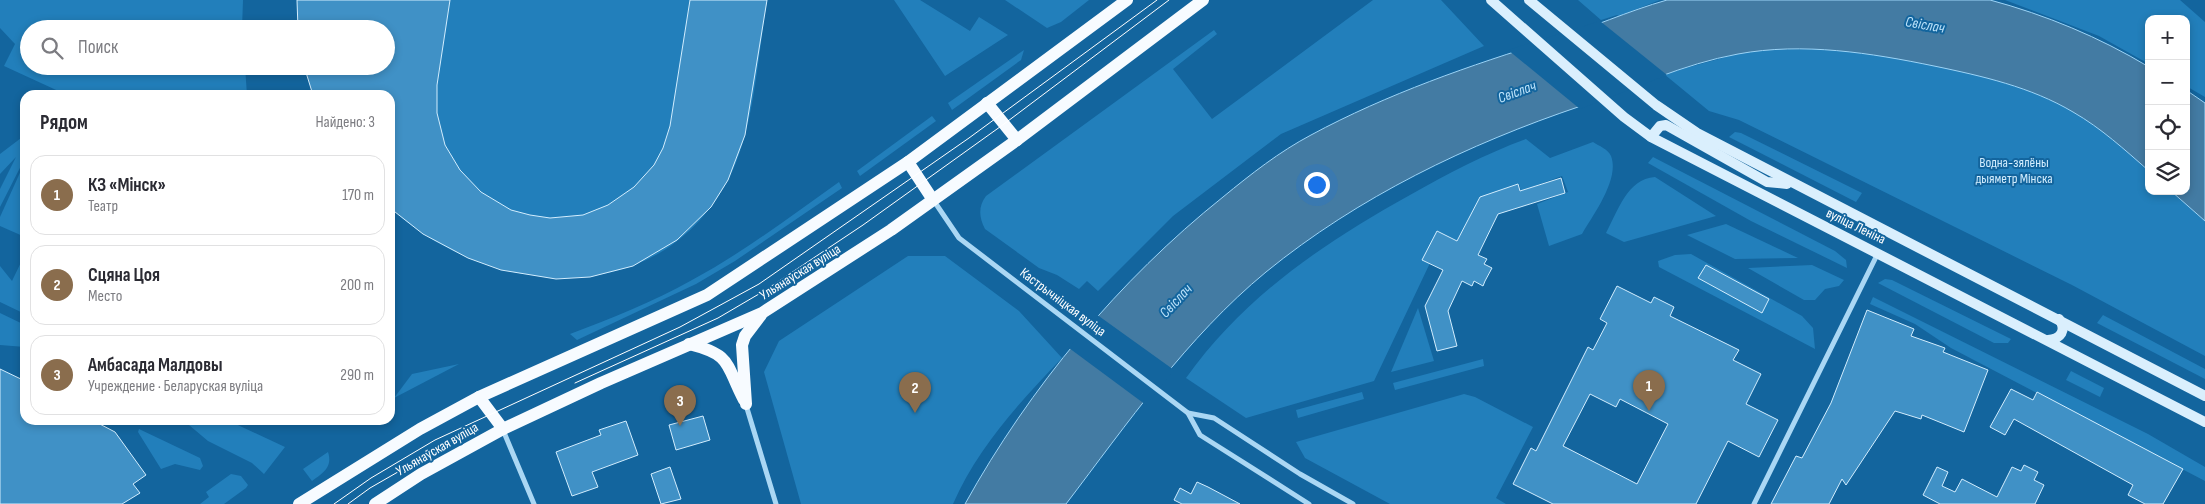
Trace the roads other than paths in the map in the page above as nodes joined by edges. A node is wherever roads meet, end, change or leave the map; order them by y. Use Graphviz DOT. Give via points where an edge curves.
graph roads {
  1 [pos="1127,0"];
  2 [pos="1203,0"];
  3 [pos="1491,0"];
  4 [pos="1531,2"];
  5 [pos="987,103"];
  6 [pos="1651,137"];
  7 [pos="1017,140"];
  8 [pos="908,162"];
  9 [pos="1794,184"];
  10 [pos="933,200"];
  11 [pos="1879,253"];
  12 [pos="762,313"];
  13 [pos="2059,319"];
  14 [pos="2048,340"];
  15 [pos="689,344"];
  16 [pos="2205,396"];
  17 [pos="479,397"];
  18 [pos="746,404"];
  19 [pos="1188,413"];
  20 [pos="2205,422"];
  21 [pos="503,429"];
  22 [pos="299,504"];
  23 [pos="375,504"];
  24 [pos="534,504"];
  25 [pos="776,504"];
  26 [pos="1309,504"];
  27 [pos="1353,504"];
  28 [pos="1754,504"];
  1 -- 5 [label="main road, Ульянаўская вуліца"];
  2 -- 7 [label="main road, Ульянаўская вуліца"];
  3 -- 6 [label="main road, вуліца Леніна"];
  4 -- 9 [label="main road, вуліца Леніна" via="1656,105 1697,132"];
  5 -- 7 [label="main road"];
  5 -- 8 [label="main road, Ульянаўская вуліца"];
  6 -- 9 [label="main road, вуліца Леніна" via="1660,126 1666,125 1767,182"];
  6 -- 11 [label="main road, вуліца Леніна"];
  7 -- 10 [label="main road, Ульянаўская вуліца"];
  8 -- 10 [label="main road"];
  8 -- 17 [label="main road, Ульянаўская вуліца" via="707,295"];
  9 -- 13 [label="main road, вуліца Леніна"];
  10 -- 12 [label="main road, Ульянаўская вуліца" via="834,269"];
  10 -- 19 [label="street, Кастрычніцкая вуліца" via="959,238"];
  11 -- 14 [label="main road, вуліца Леніна"];
  11 -- 28 [label="street"];
  12 -- 15 [label="main road, Ульянаўская вуліца"];
  12 -- 18 [label="main road" via="749,329 742,345"];
  13 -- 14 [label="main road" via="2062,333 2058,338"];
  13 -- 16 [label="main road, вуліца Леніна"];
  14 -- 20 [label="main road, вуліца Леніна"];
  15 -- 18 [label="main road" via="725,358"];
  15 -- 21 [label="main road, Ульянаўская вуліца"];
  17 -- 21 [label="main road"];
  17 -- 22 [label="main road, Ульянаўская вуліца" via="420,429"];
  18 -- 25 [label="street"];
  19 -- 26 [label="street, Кастрычніцкая вуліца" via="1200,435"];
  19 -- 27 [label="street, Кастрычніцкая вуліца" via="1214,418"];
  21 -- 23 [label="main road, Ульянаўская вуліца" via="421,474"];
  21 -- 24 [label="street"];
}
